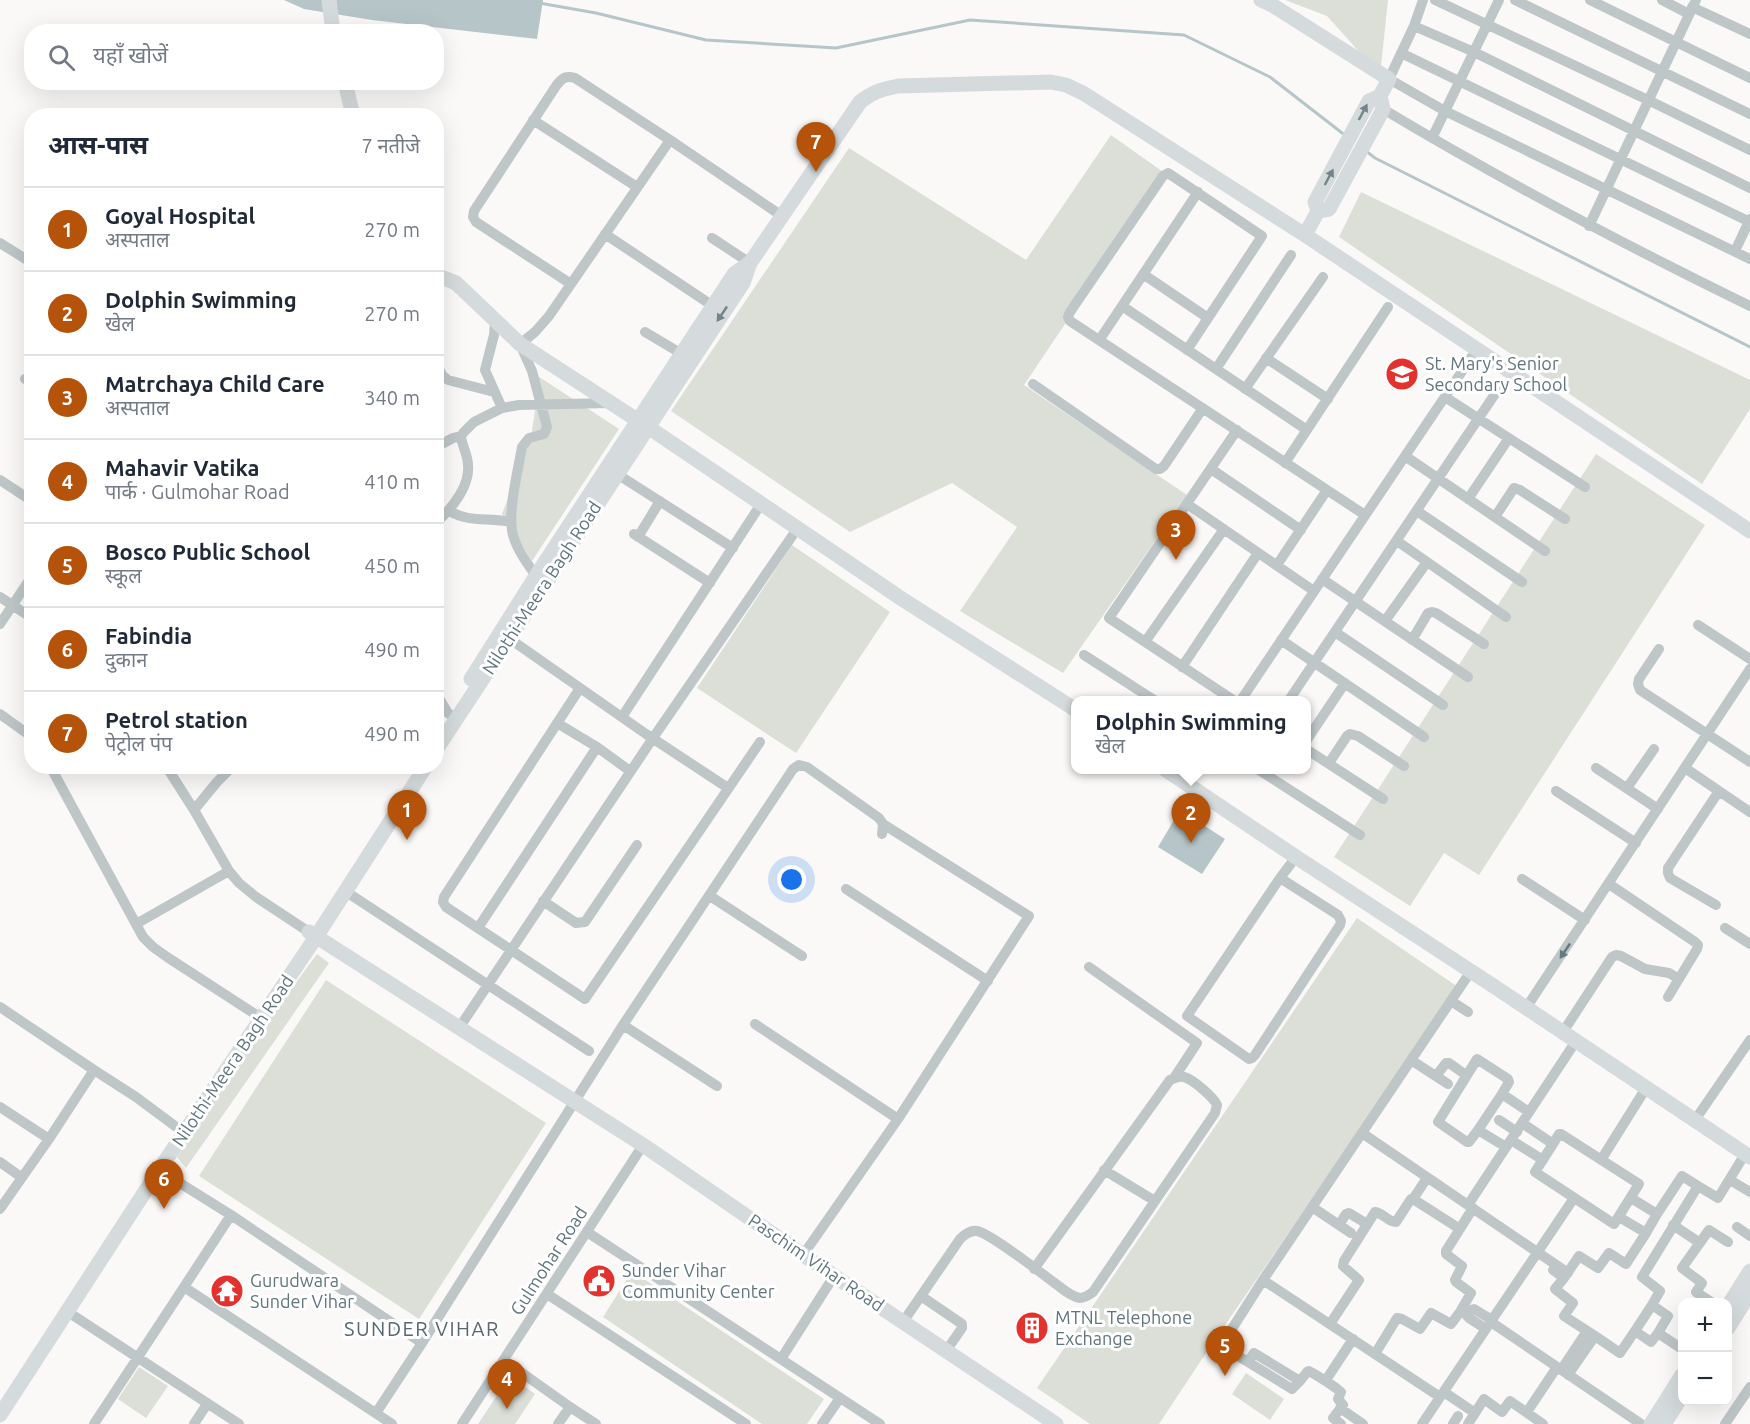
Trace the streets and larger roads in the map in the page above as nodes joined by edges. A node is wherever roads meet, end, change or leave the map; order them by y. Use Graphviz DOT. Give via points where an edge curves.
graph roads {
  1 [pos="329,0"];
  2 [pos="1261,0"];
  3 [pos="1423,0"];
  4 [pos="1435,0"];
  5 [pos="1499,0"];
  6 [pos="1515,0"];
  7 [pos="1590,0"];
  8 [pos="1662,0"];
  9 [pos="1692,7"];
  10 [pos="332,24"];
  11 [pos="1488,24"];
  12 [pos="1413,26"];
  13 [pos="1750,34"];
  14 [pos="1676,42"];
  15 [pos="1474,51"];
  16 [pos="1401,53"];
  17 [pos="1661,70"];
  18 [pos="1750,78"];
  19 [pos="1389,79"];
  20 [pos="1459,82"];
  21 [pos="347,90"];
  22 [pos="1648,100"];
  23 [pos="351,108"];
  24 [pos="1381,108"];
  25 [pos="1445,111"];
  26 [pos="1750,114"];
  27 [pos="533,120"];
  28 [pos="1634,130"];
  29 [pos="1432,138"];
  30 [pos="670,140"];
  31 [pos="1750,150"];
  32 [pos="1621,159"];
  33 [pos="637,187"];
  34 [pos="1750,188"];
  35 [pos="1606,189"];
  36 [pos="1198,192"];
  37 [pos="1318,212"];
  38 [pos="782,216"];
  39 [pos="1750,221"];
  40 [pos="1589,226"];
  41 [pos="605,234"];
  42 [pos="1305,236"];
  43 [pos="712,238"];
  44 [pos="0,243"];
  45 [pos="1735,251"];
  46 [pos="1291,255"];
  47 [pos="24,258"];
  48 [pos="1750,259"];
  49 [pos="750,263"];
  50 [pos="1143,274"];
  51 [pos="444,278"];
  52 [pos="1323,278"];
  53 [pos="571,284"];
  54 [pos="713,306"];
  55 [pos="1122,306"];
  56 [pos="1750,306"];
  57 [pos="1388,307"];
  58 [pos="1208,318"];
  59 [pos="495,320"];
  60 [pos="645,332"];
  61 [pos="1100,339"];
  62 [pos="520,344"];
  63 [pos="1477,349"];
  64 [pos="1187,350"];
  65 [pos="682,354"];
  66 [pos="1266,358"];
  67 [pos="1216,369"];
  68 [pos="444,378"];
  69 [pos="1033,384"];
  70 [pos="1245,389"];
  71 [pos="1497,391"];
  72 [pos="494,392"];
  73 [pos="1445,397"];
  74 [pos="1328,399"];
  75 [pos="610,403"];
  76 [pos="541,405"];
  77 [pos="502,408"];
  78 [pos="1203,408"];
  79 [pos="1479,419"];
  80 [pos="643,424"];
  81 [pos="1237,430"];
  82 [pos="1307,430"];
  83 [pos="461,436"];
  84 [pos="1509,438"];
  85 [pos="444,443"];
  86 [pos="1405,456"];
  87 [pos="1285,463"];
  88 [pos="1211,469"];
  89 [pos="617,474"];
  90 [pos="1438,479"];
  91 [pos="0,480"];
  92 [pos="1585,487"];
  93 [pos="1327,490"];
  94 [pos="24,496"];
  95 [pos="1468,499"];
  96 [pos="660,501"];
  97 [pos="761,504"];
  98 [pos="1187,504"];
  99 [pos="449,511"];
  100 [pos="1417,511"];
  101 [pos="1365,515"];
  102 [pos="444,516"];
  103 [pos="1495,517"];
  104 [pos="1565,519"];
  105 [pos="511,522"];
  106 [pos="797,529"];
  107 [pos="1224,529"];
  108 [pos="1300,530"];
  109 [pos="1750,531"];
  110 [pos="1396,541"];
  111 [pos="733,548"];
  112 [pos="1545,551"];
  113 [pos="1258,553"];
  114 [pos="1427,562"];
  115 [pos="1277,565"];
  116 [pos="536,576"];
  117 [pos="1322,579"];
  118 [pos="1522,582"];
  119 [pos="710,583"];
  120 [pos="24,588"];
  121 [pos="1314,591"];
  122 [pos="0,597"];
  123 [pos="1356,601"];
  124 [pos="12,605"];
  125 [pos="24,613"];
  126 [pos="1506,617"];
  127 [pos="1385,621"];
  128 [pos="0,624"];
  129 [pos="1698,625"];
  130 [pos="1335,632"];
  131 [pos="510,639"];
  132 [pos="1281,640"];
  133 [pos="1412,640"];
  134 [pos="1145,642"];
  135 [pos="1484,644"];
  136 [pos="1659,649"];
  137 [pos="1084,655"];
  138 [pos="1750,659"];
  139 [pos="1314,663"];
  140 [pos="1182,667"];
  141 [pos="1750,669"];
  142 [pos="1468,677"];
  143 [pos="1345,683"];
  144 [pos="580,688"];
  145 [pos="1148,696"];
  146 [pos="1227,696"];
  147 [pos="1244,696"];
  148 [pos="1292,696"];
  149 [pos="444,704"];
  150 [pos="1443,705"];
  151 [pos="1071,707"];
  152 [pos="0,714"];
  153 [pos="452,716"];
  154 [pos="622,717"];
  155 [pos="557,723"];
  156 [pos="444,724"];
  157 [pos="24,731"];
  158 [pos="444,733"];
  159 [pos="1311,734"];
  160 [pos="1707,735"];
  161 [pos="1424,737"];
  162 [pos="653,738"];
  163 [pos="760,742"];
  164 [pos="597,747"];
  165 [pos="1654,749"];
  166 [pos="1311,752"];
  167 [pos="1750,762"];
  168 [pos="1329,763"];
  169 [pos="1404,766"];
  170 [pos="1596,768"];
  171 [pos="1685,768"];
  172 [pos="630,771"];
  173 [pos="54,774"];
  174 [pos="170,774"];
  175 [pos="225,774"];
  176 [pos="409,774"];
  177 [pos="421,774"];
  178 [pos="1265,774"];
  179 [pos="1190,776"];
  180 [pos="729,788"];
  181 [pos="1627,788"];
  182 [pos="1556,790"];
  183 [pos="1719,791"];
  184 [pos="1383,799"];
  185 [pos="1658,809"];
  186 [pos="194,810"];
  187 [pos="1750,812"];
  188 [pos="1360,835"];
  189 [pos="1636,843"];
  190 [pos="637,845"];
  191 [pos="1296,857"];
  192 [pos="229,871"];
  193 [pos="1280,878"];
  194 [pos="1522,879"];
  195 [pos="1609,884"];
  196 [pos="846,889"];
  197 [pos="345,891"];
  198 [pos="710,896"];
  199 [pos="543,901"];
  200 [pos="1716,905"];
  201 [pos="1585,920"];
  202 [pos="136,924"];
  203 [pos="478,928"];
  204 [pos="1725,928"];
  205 [pos="313,934"];
  206 [pos="1750,944"];
  207 [pos="511,950"];
  208 [pos="802,956"];
  209 [pos="1089,967"];
  210 [pos="1471,971"];
  211 [pos="1679,979"];
  212 [pos="988,981"];
  213 [pos="488,984"];
  214 [pos="1668,997"];
  215 [pos="1451,1001"];
  216 [pos="0,1007"];
  217 [pos="1526,1008"];
  218 [pos="1468,1012"];
  219 [pos="258,1016"];
  220 [pos="755,1024"];
  221 [pos="623,1025"];
  222 [pos="459,1028"];
  223 [pos="1570,1037"];
  224 [pos="1750,1040"];
  225 [pos="589,1051"];
  226 [pos="1411,1060"];
  227 [pos="94,1070"];
  228 [pos="1466,1075"];
  229 [pos="1436,1076"];
  230 [pos="1174,1078"];
  231 [pos="1448,1084"];
  232 [pos="717,1086"];
  233 [pos="1646,1088"];
  234 [pos="1502,1095"];
  235 [pos="575,1102"];
  236 [pos="0,1107"];
  237 [pos="1529,1113"];
  238 [pos="898,1119"];
  239 [pos="1499,1120"];
  240 [pos="1695,1120"];
  241 [pos="179,1128"];
  242 [pos="1479,1130"];
  243 [pos="1362,1133"];
  244 [pos="1514,1135"];
  245 [pos="49,1138"];
  246 [pos="1553,1144"];
  247 [pos="644,1145"];
  248 [pos="1748,1155"];
  249 [pos="1543,1160"];
  250 [pos="1601,1160"];
  251 [pos="0,1162"];
  252 [pos="159,1170"];
  253 [pos="1104,1170"];
  254 [pos="21,1177"];
  255 [pos="1427,1178"];
  256 [pos="1730,1180"];
  257 [pos="1698,1186"];
  258 [pos="1750,1192"];
  259 [pos="1574,1198"];
  260 [pos="1631,1198"];
  261 [pos="1413,1199"];
  262 [pos="1155,1201"];
  263 [pos="1312,1207"];
  264 [pos="1471,1207"];
  265 [pos="0,1209"];
  266 [pos="1657,1214"];
  267 [pos="231,1215"];
  268 [pos="1619,1217"];
  269 [pos="1367,1224"];
  270 [pos="1339,1225"];
  271 [pos="1673,1226"];
  272 [pos="1737,1227"];
  273 [pos="1460,1229"];
  274 [pos="587,1232"];
  275 [pos="1351,1233"];
  276 [pos="1646,1233"];
  277 [pos="1750,1236"];
  278 [pos="1728,1242"];
  279 [pos="1700,1243"];
  280 [pos="803,1255"];
  281 [pos="1537,1255"];
  282 [pos="1034,1269"];
  283 [pos="1750,1271"];
  284 [pos="1566,1275"];
  285 [pos="834,1276"];
  286 [pos="1263,1280"];
  287 [pos="184,1287"];
  288 [pos="1750,1293"];
  289 [pos="546,1294"];
  290 [pos="921,1296"];
  291 [pos="1705,1298"];
  292 [pos="1732,1300"];
  293 [pos="1652,1305"];
  294 [pos="1465,1310"];
  295 [pos="68,1312"];
  296 [pos="903,1322"];
  297 [pos="1732,1322"];
  298 [pos="1330,1324"];
  299 [pos="1490,1324"];
  300 [pos="1635,1331"];
  301 [pos="1658,1333"];
  302 [pos="1591,1334"];
  303 [pos="1353,1339"];
  304 [pos="422,1343"];
  305 [pos="1678,1346"];
  306 [pos="946,1351"];
  307 [pos="1375,1354"];
  308 [pos="136,1358"];
  309 [pos="781,1359"];
  310 [pos="504,1360"];
  311 [pos="1562,1371"];
  312 [pos="1326,1380"];
  313 [pos="1678,1383"];
  314 [pos="1750,1387"];
  315 [pos="1442,1394"];
  316 [pos="840,1398"];
  317 [pos="0,1401"];
  318 [pos="1678,1403"];
  319 [pos="207,1404"];
  320 [pos="570,1407"];
  321 [pos="1340,1408"];
  322 [pos="1527,1412"];
  323 [pos="376,1413"];
  324 [pos="1475,1413"];
  325 [pos="0,1415"];
  326 [pos="1428,1422"];
  327 [pos="94,1424"];
  328 [pos="194,1424"];
  329 [pos="239,1424"];
  330 [pos="392,1424"];
  331 [pos="462,1424"];
  332 [pos="558,1424"];
  333 [pos="596,1424"];
  334 [pos="746,1424"];
  335 [pos="822,1424"];
  336 [pos="880,1424"];
  337 [pos="1056,1424"];
  338 [pos="1341,1424"];
  339 [pos="1363,1424"];
  340 [pos="1468,1424"];
  341 [pos="1543,1424"];
  342 [pos="1641,1424"];
  343 [pos="1651,1424"];
  344 [pos="1664,1424"];
  345 [pos="1725,1424"];
  1 -- 10 [label="street"];
  2 -- 19 [label="street"];
  3 -- 12 [label="street"];
  4 -- 11 [label="street"];
  5 -- 11 [label="street"];
  6 -- 17 [label="street"];
  7 -- 14 [label="street"];
  8 -- 9 [label="street"];
  9 -- 13 [label="street"];
  9 -- 14 [label="street"];
  11 -- 15 [label="street"];
  11 -- 22 [label="street"];
  12 -- 15 [label="street"];
  12 -- 16 [label="street"];
  14 -- 17 [label="street"];
  14 -- 18 [label="street"];
  15 -- 20 [label="street"];
  15 -- 28 [label="street"];
  16 -- 19 [label="street"];
  16 -- 20 [label="street"];
  17 -- 22 [label="street"];
  17 -- 26 [label="street"];
  19 -- 24 [label="street"];
  19 -- 25 [label="street"];
  20 -- 25 [label="street"];
  20 -- 32 [label="street"];
  21 -- 23 [label="street"];
  22 -- 28 [label="street"];
  22 -- 31 [label="street"];
  24 -- 29 [label="street"];
  24 -- 37 [label="street" via="1329,209"];
  37 -- 24 [label="street, one-way" via="1316,202 1369,102"];
  25 -- 29 [label="street"];
  25 -- 35 [label="street"];
  27 -- 30 [label="street" via="562,78 568,76"];
  27 -- 33 [label="street"];
  27 -- 53 [label="street" via="473,217"];
  28 -- 32 [label="street"];
  28 -- 34 [label="street"];
  29 -- 40 [label="street"];
  30 -- 33 [label="street"];
  30 -- 38 [label="street"];
  32 -- 35 [label="street"];
  32 -- 39 [label="street"];
  33 -- 41 [label="street"];
  35 -- 40 [label="street"];
  35 -- 45 [label="street"];
  36 -- 50 [label="street"];
  36 -- 58 [label="street" via="1262,236"];
  36 -- 61 [label="street" via="1168,173 1163,176 1070,312 1070,321"];
  37 -- 42 [label="street"];
  38 -- 42 [label="street" via="868,95 898,86 1051,82 1083,93"];
  38 -- 49 [label="street"];
  39 -- 45 [label="street"];
  40 -- 56 [label="street"];
  41 -- 53 [label="street"];
  41 -- 54 [label="street"];
  42 -- 63 [label="street"];
  43 -- 49 [label="street"];
  44 -- 47 [label="street"];
  45 -- 48 [label="street"];
  46 -- 67 [label="street"];
  49 -- 54 [label="street" via="734,274"];
  49 -- 80 [label="street, one-way" via="743,283"];
  50 -- 55 [label="street"];
  50 -- 58 [label="street"];
  51 -- 59 [label="street" via="456,283"];
  52 -- 66 [label="street"];
  53 -- 62 [label="street" via="536,332"];
  54 -- 65 [label="street"];
  55 -- 61 [label="street"];
  55 -- 64 [label="street"];
  57 -- 74 [label="street"];
  58 -- 64 [label="street"];
  59 -- 62 [label="street"];
  59 -- 72 [label="street" via="485,370"];
  60 -- 65 [label="street"];
  61 -- 78 [label="street"];
  62 -- 75 [label="street"];
  62 -- 76 [label="street"];
  63 -- 73 [label="street"];
  63 -- 109 [label="street"];
  64 -- 67 [label="street"];
  65 -- 80 [label="street"];
  66 -- 70 [label="street"];
  66 -- 74 [label="street"];
  67 -- 70 [label="street"];
  68 -- 72 [label="street"];
  69 -- 78 [label="street" via="1156,469 1164,466"];
  70 -- 82 [label="street"];
  71 -- 79 [label="street"];
  72 -- 77 [label="street"];
  73 -- 79 [label="street"];
  73 -- 86 [label="street"];
  74 -- 82 [label="street"];
  75 -- 76 [label="street"];
  75 -- 80 [label="street"];
  76 -- 77 [label="street"];
  76 -- 105 [label="street" via="547,431 529,438 522,447"];
  77 -- 83 [label="street" via="474,422"];
  78 -- 81 [label="street"];
  79 -- 84 [label="street"];
  79 -- 90 [label="street"];
  80 -- 89 [label="street, Nilothi-Meera Bagh Road"];
  80 -- 97 [label="street"];
  80 -- 116 [label="street, Nilothi-Meera Bagh Road"];
  81 -- 87 [label="street"];
  81 -- 88 [label="street"];
  82 -- 87 [label="street"];
  83 -- 85 [label="street"];
  83 -- 99 [label="street" via="469,467 466,481"];
  84 -- 92 [label="street"];
  84 -- 95 [label="street"];
  86 -- 90 [label="street"];
  86 -- 101 [label="street"];
  87 -- 93 [label="street"];
  88 -- 98 [label="street"];
  88 -- 108 [label="street"];
  89 -- 96 [label="street"];
  89 -- 131 [label="street, Nilothi-Meera Bagh Road"];
  90 -- 95 [label="street"];
  90 -- 100 [label="street"];
  91 -- 94 [label="street"];
  93 -- 101 [label="street"];
  93 -- 108 [label="street"];
  95 -- 103 [label="street"];
  96 -- 111 [label="street"];
  96 -- 119 [label="street" via="636,535"];
  97 -- 106 [label="street"];
  97 -- 111 [label="street"];
  98 -- 107 [label="street"];
  98 -- 134 [label="street" via="1109,618"];
  99 -- 102 [label="street"];
  99 -- 105 [label="street" via="464,518"];
  100 -- 110 [label="street"];
  100 -- 118 [label="street"];
  101 -- 117 [label="street"];
  103 -- 104 [label="street" via="1514,488"];
  103 -- 112 [label="street"];
  105 -- 116 [label="street" via="522,555"];
  106 -- 151 [label="street"];
  106 -- 162 [label="street"];
  107 -- 113 [label="street"];
  107 -- 134 [label="street"];
  108 -- 115 [label="street"];
  110 -- 114 [label="street"];
  110 -- 123 [label="street"];
  111 -- 119 [label="street"];
  113 -- 115 [label="street"];
  113 -- 140 [label="street"];
  114 -- 126 [label="street"];
  114 -- 127 [label="street"];
  115 -- 121 [label="street"];
  116 -- 153 [label="street, Nilothi-Meera Bagh Road"];
  117 -- 121 [label="street"];
  117 -- 123 [label="street"];
  119 -- 154 [label="street"];
  120 -- 124 [label="street"];
  121 -- 132 [label="street"];
  122 -- 124 [label="street"];
  123 -- 127 [label="street"];
  123 -- 130 [label="street"];
  124 -- 125 [label="street"];
  124 -- 128 [label="street"];
  127 -- 133 [label="street"];
  129 -- 138 [label="street"];
  130 -- 139 [label="street"];
  130 -- 150 [label="street"];
  131 -- 144 [label="street"];
  131 -- 153 [label="street, Nilothi-Meera Bagh Road"];
  132 -- 139 [label="street"];
  132 -- 147 [label="street"];
  133 -- 135 [label="street" via="1428,614 1436,612"];
  133 -- 142 [label="street"];
  134 -- 140 [label="street"];
  136 -- 160 [label="street" via="1639,679 1640,690"];
  137 -- 145 [label="street"];
  139 -- 143 [label="street"];
  139 -- 148 [label="street"];
  140 -- 146 [label="street"];
  141 -- 160 [label="street"];
  143 -- 159 [label="street"];
  143 -- 161 [label="street"];
  144 -- 154 [label="street"];
  144 -- 155 [label="street"];
  149 -- 153 [label="street"];
  152 -- 157 [label="street"];
  153 -- 156 [label="street, Nilothi-Meera Bagh Road"];
  153 -- 158 [label="street, Nilothi-Meera Bagh Road"];
  154 -- 162 [label="street"];
  155 -- 164 [label="street"];
  155 -- 203 [label="street" via="444,897 446,907"];
  160 -- 167 [label="street"];
  160 -- 171 [label="street"];
  162 -- 172 [label="street"];
  162 -- 180 [label="street"];
  163 -- 180 [label="street"];
  164 -- 172 [label="street"];
  164 -- 203 [label="street"];
  165 -- 181 [label="street"];
  166 -- 168 [label="street"];
  168 -- 169 [label="street" via="1350,734"];
  168 -- 184 [label="street"];
  170 -- 181 [label="street"];
  171 -- 183 [label="street"];
  171 -- 185 [label="street"];
  172 -- 199 [label="street"];
  173 -- 202 [label="street"];
  174 -- 186 [label="street"];
  175 -- 186 [label="street"];
  176 -- 205 [label="street, Nilothi-Meera Bagh Road"];
  177 -- 197 [label="street, Nilothi-Meera Bagh Road"];
  178 -- 188 [label="street"];
  179 -- 191 [label="street"];
  180 -- 207 [label="street" via="585,999"];
  181 -- 185 [label="street"];
  182 -- 189 [label="street"];
  183 -- 187 [label="street"];
  183 -- 200 [label="street" via="1668,868 1670,878"];
  185 -- 189 [label="street"];
  186 -- 192 [label="street"];
  189 -- 195 [label="street"];
  190 -- 199 [label="street" via="585,922 576,923"];
  191 -- 193 [label="street"];
  191 -- 210 [label="street"];
  192 -- 202 [label="street"];
  192 -- 205 [label="street" via="256,897"];
  193 -- 193 [label="street" via="1187,1016 1248,1059 1255,1055 1341,921 1338,915"];
  194 -- 201 [label="street"];
  195 -- 201 [label="street"];
  195 -- 211 [label="street" via="1698,945"];
  196 -- 212 [label="street"];
  197 -- 205 [label="street, Nilothi-Meera Bagh Road"];
  197 -- 213 [label="street"];
  198 -- 208 [label="street"];
  198 -- 212 [label="street" via="793,769 799,765 807,767 879,818 882,829 1029,916"];
  198 -- 221 [label="street"];
  199 -- 207 [label="street"];
  201 -- 217 [label="street, one-way"];
  202 -- 219 [label="street" via="143,937 167,957"];
  203 -- 207 [label="street"];
  204 -- 206 [label="street"];
  205 -- 219 [label="street, Nilothi-Meera Bagh Road"];
  205 -- 222 [label="street, Paschim Vihar Road"];
  207 -- 213 [label="street"];
  209 -- 230 [label="street" via="1197,1043"];
  210 -- 215 [label="street"];
  210 -- 217 [label="street"];
  211 -- 214 [label="street"];
  211 -- 223 [label="street" via="1645,969 1621,956 1612,957"];
  212 -- 238 [label="street"];
  213 -- 222 [label="street"];
  213 -- 225 [label="street"];
  215 -- 218 [label="street"];
  215 -- 226 [label="street"];
  216 -- 227 [label="street"];
  217 -- 223 [label="street"];
  219 -- 241 [label="street, Nilothi-Meera Bagh Road"];
  219 -- 252 [label="street, Nilothi-Meera Bagh Road"];
  220 -- 238 [label="street"];
  221 -- 232 [label="street"];
  221 -- 235 [label="street"];
  222 -- 235 [label="street, Paschim Vihar Road"];
  223 -- 233 [label="street"];
  223 -- 237 [label="street"];
  224 -- 240 [label="street"];
  226 -- 229 [label="street"];
  226 -- 243 [label="street"];
  227 -- 241 [label="street"];
  227 -- 245 [label="street"];
  228 -- 229 [label="street" via="1449,1063"];
  228 -- 234 [label="street" via="1480,1060 1509,1080"];
  228 -- 242 [label="street" via="1437,1122 1467,1142"];
  229 -- 231 [label="street"];
  230 -- 253 [label="street"];
  230 -- 262 [label="street" via="1189,1079 1213,1098 1217,1109"];
  233 -- 240 [label="street"];
  233 -- 250 [label="street"];
  234 -- 237 [label="street"];
  234 -- 242 [label="street"];
  235 -- 247 [label="street, Paschim Vihar Road"];
  235 -- 304 [label="street"];
  236 -- 245 [label="street"];
  237 -- 244 [label="street"];
  238 -- 280 [label="street"];
  239 -- 244 [label="street"];
  240 -- 248 [label="street"];
  241 -- 317 [label="street, Nilothi-Meera Bagh Road"];
  242 -- 244 [label="street"];
  243 -- 255 [label="street"];
  243 -- 263 [label="street"];
  244 -- 246 [label="street"];
  244 -- 249 [label="street"];
  244 -- 264 [label="street"];
  245 -- 254 [label="street"];
  246 -- 249 [label="street"];
  246 -- 250 [label="street" via="1561,1134"];
  247 -- 274 [label="street, Gulmohar Road"];
  247 -- 280 [label="street, Paschim Vihar Road"];
  248 -- 256 [label="street"];
  249 -- 259 [label="street" via="1535,1172"];
  250 -- 260 [label="street" via="1639,1184"];
  251 -- 254 [label="street"];
  252 -- 267 [label="street"];
  252 -- 295 [label="street, Nilothi-Meera Bagh Road"];
  253 -- 262 [label="street"];
  253 -- 282 [label="street"];
  254 -- 265 [label="street"];
  255 -- 261 [label="street"];
  255 -- 264 [label="street"];
  256 -- 257 [label="street" via="1718,1198"];
  256 -- 258 [label="street"];
  257 -- 266 [label="street" via="1682,1176"];
  257 -- 271 [label="street"];
  259 -- 268 [label="street" via="1614,1224"];
  259 -- 281 [label="street"];
  260 -- 266 [label="street"];
  260 -- 268 [label="street"];
  261 -- 269 [label="street" via="1396,1222 1375,1212"];
  261 -- 273 [label="street"];
  262 -- 282 [label="street" via="1087,1297 1073,1296"];
  263 -- 270 [label="street"];
  263 -- 286 [label="street"];
  264 -- 273 [label="street"];
  264 -- 281 [label="street"];
  266 -- 276 [label="street"];
  267 -- 287 [label="street"];
  267 -- 304 [label="street"];
  268 -- 276 [label="street"];
  269 -- 270 [label="street" via="1349,1213"];
  269 -- 298 [label="street" via="1343,1263 1358,1282"];
  270 -- 275 [label="street"];
  271 -- 279 [label="street"];
  271 -- 293 [label="street" via="1642,1277 1660,1291"];
  272 -- 277 [label="street"];
  273 -- 294 [label="street" via="1446,1254 1461,1264 1455,1281 1470,1291"];
  274 -- 289 [label="street, Gulmohar Road"];
  274 -- 309 [label="street"];
  276 -- 284 [label="street" via="1626,1264 1609,1253 1598,1268 1579,1256"];
  278 -- 279 [label="street" via="1709,1230"];
  279 -- 291 [label="street" via="1682,1268 1702,1283 1696,1292"];
  280 -- 285 [label="street, Paschim Vihar Road"];
  281 -- 284 [label="street"];
  281 -- 299 [label="street"];
  282 -- 290 [label="street" via="975,1231 960,1239"];
  283 -- 292 [label="street"];
  284 -- 302 [label="street" via="1555,1289 1573,1303 1564,1316"];
  285 -- 296 [label="street, Paschim Vihar Road"];
  285 -- 309 [label="street"];
  286 -- 298 [label="street"];
  286 -- 312 [label="street" via="1223,1343 1248,1362 1254,1353 1300,1381 1306,1371"];
  287 -- 308 [label="street"];
  287 -- 323 [label="street"];
  288 -- 297 [label="street"];
  289 -- 310 [label="street, Gulmohar Road"];
  289 -- 334 [label="street"];
  290 -- 296 [label="street"];
  290 -- 306 [label="street" via="962,1324"];
  293 -- 300 [label="street"];
  293 -- 301 [label="street" via="1668,1316"];
  294 -- 299 [label="street" via="1474,1309"];
  294 -- 307 [label="street" via="1451,1324 1431,1313 1420,1329 1397,1318"];
  295 -- 308 [label="street"];
  295 -- 325 [label="street, Nilothi-Meera Bagh Road"];
  296 -- 306 [label="street, Paschim Vihar Road"];
  298 -- 303 [label="street"];
  299 -- 311 [label="street"];
  299 -- 315 [label="street"];
  300 -- 301 [label="street" via="1651,1342"];
  300 -- 302 [label="street" via="1620,1353"];
  301 -- 305 [label="street"];
  302 -- 311 [label="street"];
  303 -- 307 [label="street"];
  303 -- 312 [label="street"];
  304 -- 323 [label="street"];
  306 -- 337 [label="street, Paschim Vihar Road"];
  307 -- 315 [label="street"];
  308 -- 319 [label="street"];
  308 -- 327 [label="street"];
  309 -- 316 [label="street"];
  310 -- 320 [label="street"];
  310 -- 331 [label="street, Gulmohar Road"];
  311 -- 322 [label="street"];
  311 -- 342 [label="street"];
  312 -- 321 [label="street" via="1341,1392"];
  313 -- 343 [label="street"];
  314 -- 345 [label="street"];
  315 -- 324 [label="street"];
  315 -- 326 [label="street"];
  316 -- 335 [label="street"];
  316 -- 336 [label="street"];
  318 -- 344 [label="street"];
  319 -- 328 [label="street"];
  319 -- 329 [label="street"];
  320 -- 332 [label="street"];
  320 -- 333 [label="street"];
  321 -- 338 [label="street" via="1333,1418"];
  321 -- 339 [label="street"];
  322 -- 324 [label="street" via="1510,1401 1502,1412 1484,1400"];
  322 -- 341 [label="street"];
  323 -- 330 [label="street"];
  324 -- 340 [label="street"];
}
